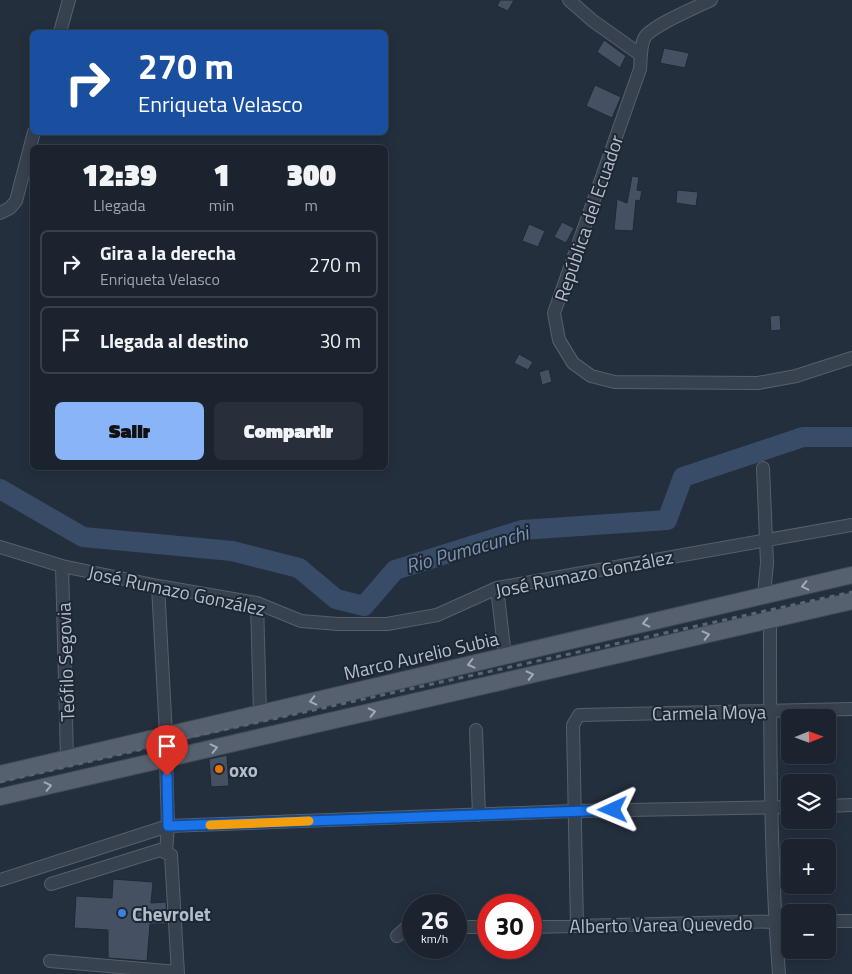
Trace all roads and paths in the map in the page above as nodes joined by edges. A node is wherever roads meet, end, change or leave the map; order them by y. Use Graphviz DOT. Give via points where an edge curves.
graph roads {
  1 [pos="69,0"];
  2 [pos="569,0"];
  3 [pos="712,0"];
  4 [pos="61,30"];
  5 [pos="641,55"];
  6 [pos="30,147"];
  7 [pos="0,212"];
  8 [pos="852,358"];
  9 [pos="763,468"];
  10 [pos="852,525"];
  11 [pos="765,539"];
  12 [pos="0,547"];
  13 [pos="62,566"];
  14 [pos="852,574"];
  15 [pos="158,586"];
  16 [pos="497,588"];
  17 [pos="764,595"];
  18 [pos="852,601"];
  19 [pos="258,603"];
  20 [pos="770,620"];
  21 [pos="505,656"];
  22 [pos="852,709"];
  23 [pos="770,710"];
  24 [pos="260,714"];
  25 [pos="476,730"];
  26 [pos="166,735"];
  27 [pos="67,758"];
  28 [pos="166,759"];
  29 [pos="0,774"];
  30 [pos="0,797"];
  31 [pos="852,805"];
  32 [pos="836,806"];
  33 [pos="771,807"];
  34 [pos="781,807"];
  35 [pos="573,811"];
  36 [pos="479,815"];
  37 [pos="168,826"];
  38 [pos="166,852"];
  39 [pos="0,880"];
  40 [pos="51,884"];
  41 [pos="836,921"];
  42 [pos="852,921"];
  43 [pos="775,922"];
  44 [pos="781,922"];
  45 [pos="542,926"];
  46 [pos="577,926"];
  47 [pos="402,932"];
  48 [pos="397,936"];
  49 [pos="50,961"];
  50 [pos="178,973"];
  51 [pos="779,974"];
  1 -- 4 [label="street"];
  2 -- 5 [label="street"];
  3 -- 5 [label="street, República del Ecuador" via="659,26 645,37"];
  5 -- 8 [label="street, República del Ecuador" via="640,69 554,313 559,340 572,363 591,376 615,382 758,383 796,376"];
  6 -- 7 [label="street" via="16,201"];
  9 -- 11 [label="street"];
  10 -- 11 [label="street, José Rumazo González"];
  11 -- 16 [label="street, José Rumazo González"];
  11 -- 17 [label="street"];
  12 -- 13 [label="street, José Rumazo González"];
  13 -- 15 [label="street, José Rumazo González"];
  13 -- 27 [label="street, Teófilo Segovia"];
  14 -- 17 [label="main road, Marco Aurelio Subia, one-way"];
  15 -- 19 [label="street, José Rumazo González"];
  15 -- 26 [label="street"];
  16 -- 19 [label="street, José Rumazo González" via="437,615 387,624 301,621"];
  16 -- 21 [label="street"];
  17 -- 21 [label="main road, Marco Aurelio Subia, one-way"];
  18 -- 20 [label="main road"];
  19 -- 24 [label="street"];
  20 -- 23 [label="street"];
  28 -- 20 [label="main road, one-way"];
  21 -- 24 [label="main road, Marco Aurelio Subia, one-way"];
  22 -- 23 [label="street, Carmela Moya"];
  23 -- 33 [label="street"];
  23 -- 35 [label="street, Carmela Moya" via="579,715 573,725"];
  24 -- 26 [label="main road, Marco Aurelio Subia"];
  25 -- 36 [label="street"];
  26 -- 27 [label="main road, Marco Aurelio Subia"];
  27 -- 29 [label="main road, Marco Aurelio Subia"];
  30 -- 28 [label="main road, one-way"];
  28 -- 37 [label="street"];
  31 -- 32 [label="street"];
  33 -- 34 [label="street"];
  33 -- 35 [label="street"];
  33 -- 43 [label="street"];
  35 -- 36 [label="street"];
  35 -- 46 [label="street"];
  36 -- 37 [label="street"];
  37 -- 38 [label="street"];
  37 -- 39 [label="street"];
  38 -- 40 [label="street" via="160,850"];
  38 -- 50 [label="street" via="171,855"];
  41 -- 42 [label="street"];
  43 -- 44 [label="street, Alberto Varea Quevedo"];
  43 -- 46 [label="street, Alberto Varea Quevedo"];
  43 -- 51 [label="street"];
  45 -- 46 [label="street, Alberto Varea Quevedo"];
  47 -- 48 [label="street"];
  49 -- 50 [label="street"];
}
